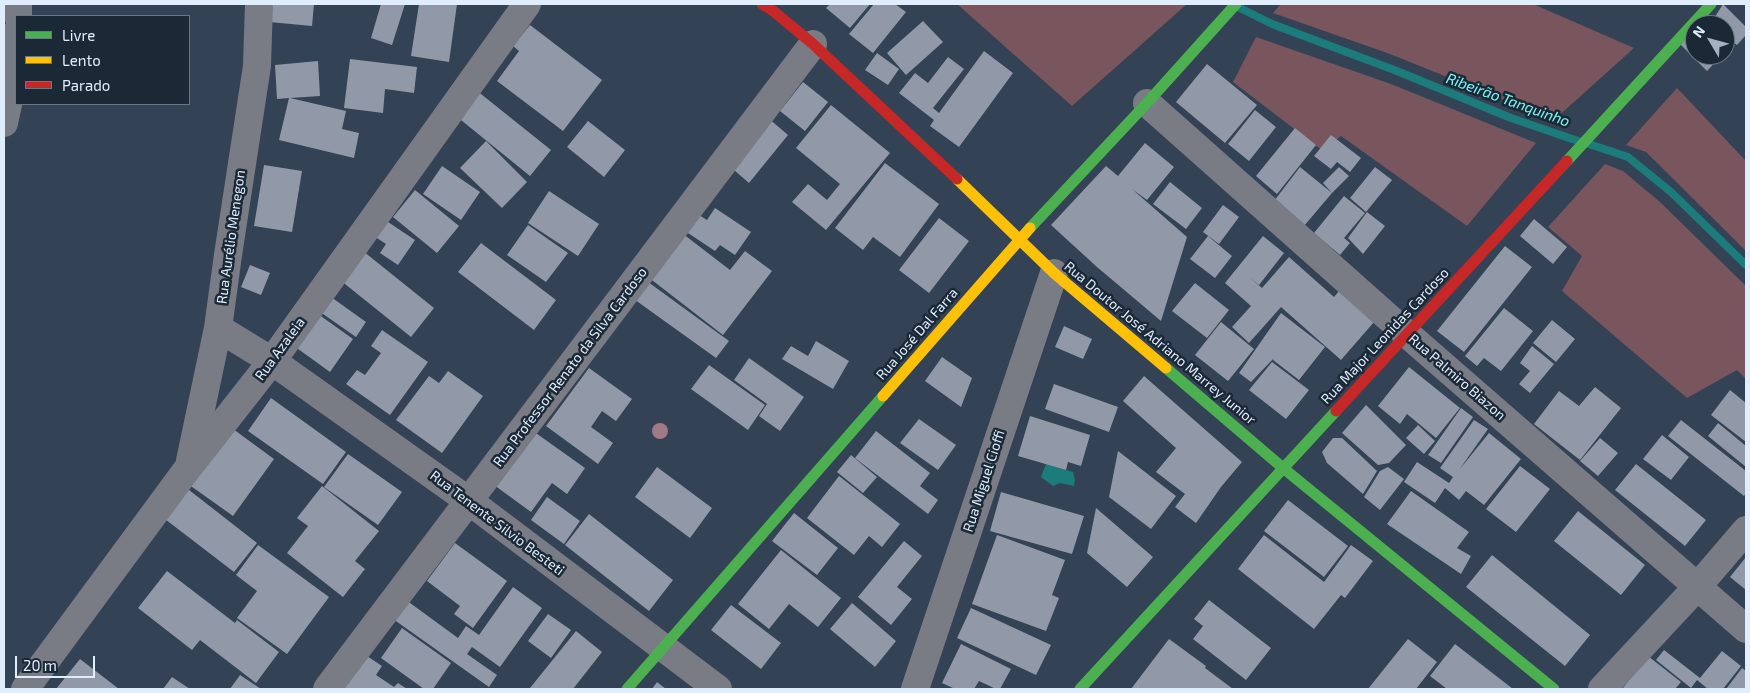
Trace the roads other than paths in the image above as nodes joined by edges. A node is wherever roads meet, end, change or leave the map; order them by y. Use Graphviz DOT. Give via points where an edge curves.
graph roads {
  1 [pos="259,4"];
  2 [pos="527,4"];
  3 [pos="762,4"];
  4 [pos="1236,4"];
  5 [pos="1711,4"];
  6 [pos="15,44"];
  7 [pos="813,44"];
  8 [pos="1147,103"];
  9 [pos="4,123"];
  10 [pos="1020,239"];
  11 [pos="1054,273"];
  12 [pos="218,328"];
  13 [pos="1407,334"];
  14 [pos="272,361"];
  15 [pos="188,468"];
  16 [pos="1283,468"];
  17 [pos="469,501"];
  18 [pos="1746,530"];
  19 [pos="1698,586"];
  20 [pos="1746,629"];
  21 [pos="663,647"];
  22 [pos="24,689"];
  23 [pos="327,689"];
  24 [pos="627,689"];
  25 [pos="718,689"];
  26 [pos="915,689"];
  27 [pos="1080,689"];
  28 [pos="1554,689"];
  29 [pos="1602,689"];
  1 -- 12 [label="street, Rua Aurélio Menegon" via="257,66"];
  2 -- 14 [label="street, Rua Azaleia"];
  3 -- 7 [label="street, Rua Doutor José Adriano Marrey Junior"];
  4 -- 8 [label="street, Rua José Dal Farra"];
  5 -- 13 [label="street, Rua Major Leonidas Cardoso"];
  6 -- 9 [label="street"];
  7 -- 10 [label="street, Rua Doutor José Adriano Marrey Junior"];
  7 -- 17 [label="street, Rua Professor Renato da Silva Cardoso"];
  8 -- 10 [label="street, Rua José Dal Farra"];
  8 -- 13 [label="street, Rua Palmiro Biazon"];
  10 -- 11 [label="street, Rua Doutor José Adriano Marrey Junior"];
  10 -- 21 [label="street, Rua José Dal Farra"];
  11 -- 16 [label="street, Rua Doutor José Adriano Marrey Junior"];
  11 -- 26 [label="street, Rua Miguel Cioffi"];
  12 -- 14 [label="street, Rua Tenente Silvio Besteti"];
  12 -- 15 [label="street, Rua Aurélio Menegon"];
  13 -- 16 [label="street, Rua Major Leonidas Cardoso"];
  13 -- 19 [label="street, Rua Palmiro Biazon"];
  14 -- 15 [label="street, Rua Azaleia"];
  14 -- 17 [label="street, Rua Tenente Silvio Besteti"];
  15 -- 22 [label="street, Rua Azaleia"];
  16 -- 27 [label="street, Rua Major Leonidas Cardoso"];
  16 -- 28 [label="street, Rua Doutor José Adriano Marrey Junior"];
  17 -- 21 [label="street, Rua Tenente Silvio Besteti"];
  17 -- 23 [label="street, Rua Professor Renato da Silva Cardoso"];
  18 -- 19 [label="street"];
  19 -- 20 [label="street, Rua Palmiro Biazon"];
  19 -- 29 [label="street"];
  21 -- 24 [label="street, Rua José Dal Farra"];
  21 -- 25 [label="street, Rua Tenente Silvio Besteti"];
}
